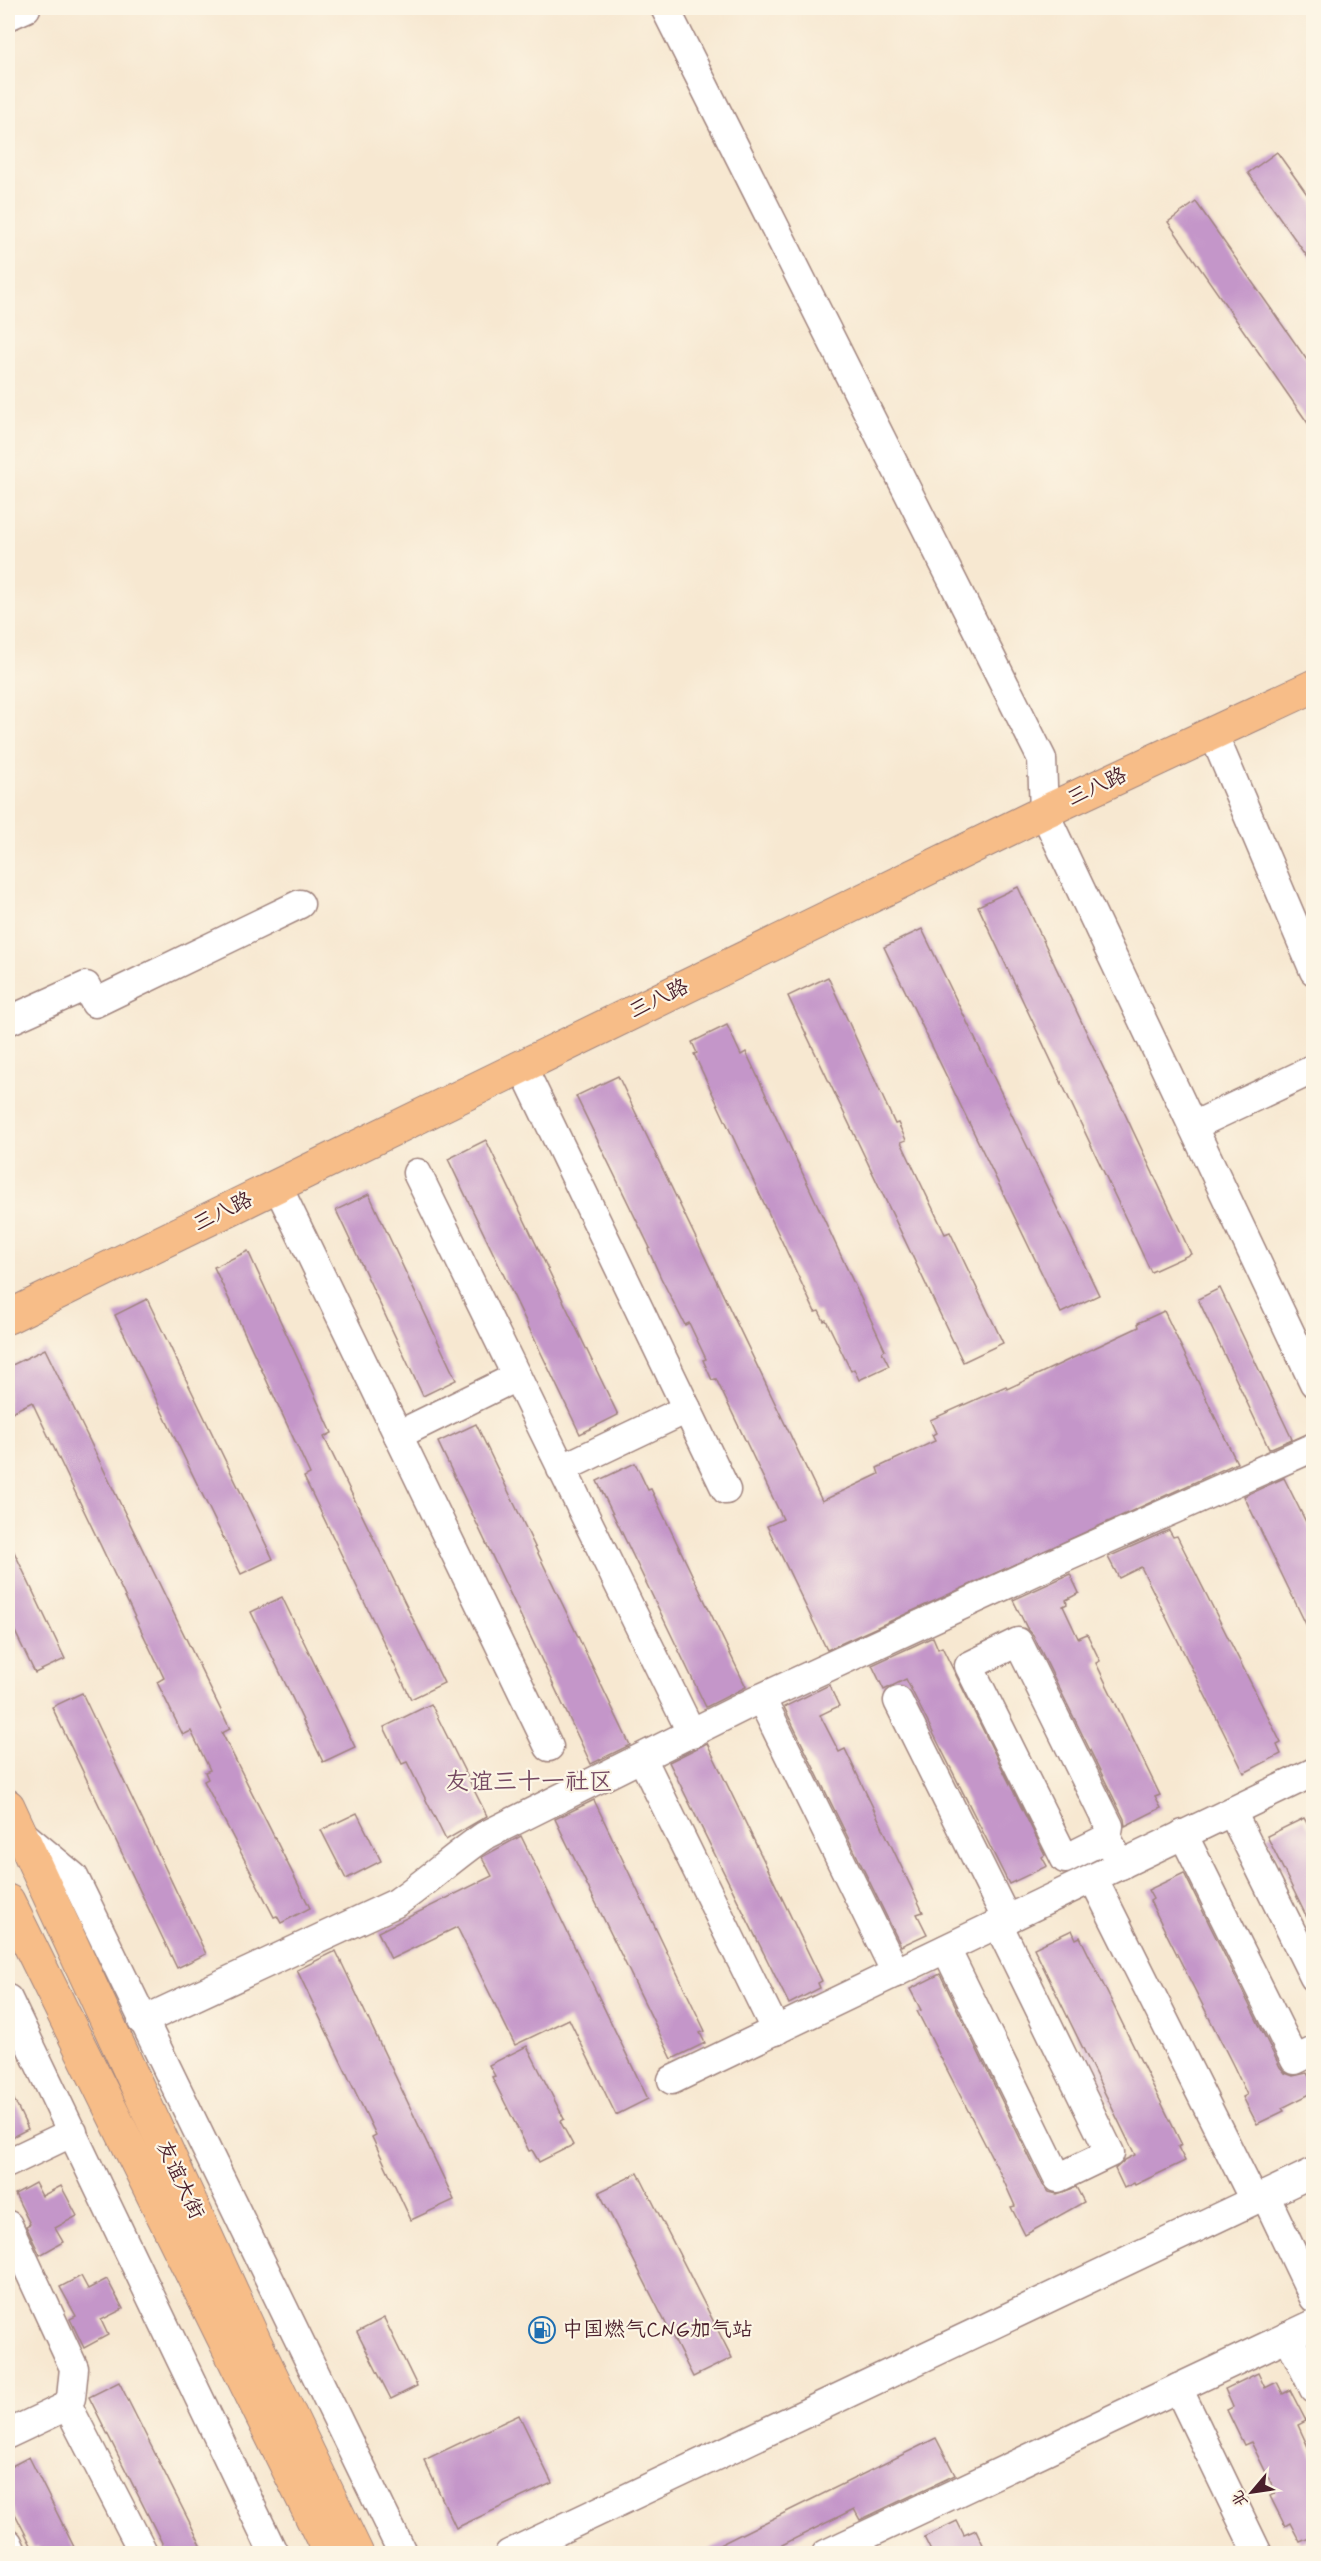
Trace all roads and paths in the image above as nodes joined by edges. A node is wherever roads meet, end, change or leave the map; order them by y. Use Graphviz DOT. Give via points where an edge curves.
graph roads {
  1 [pos="26,8"];
  2 [pos="665,8"];
  3 [pos="8,16"];
  4 [pos="1314,686"];
  5 [pos="1213,733"];
  6 [pos="1044,812"];
  7 [pos="300,904"];
  8 [pos="1314,971"];
  9 [pos="8,1021"];
  10 [pos="522,1066"];
  11 [pos="1314,1069"];
  12 [pos="1192,1126"];
  13 [pos="417,1173"];
  14 [pos="277,1185"];
  15 [pos="8,1317"];
  16 [pos="516,1377"];
  17 [pos="1314,1383"];
  18 [pos="687,1410"];
  19 [pos="398,1435"];
  20 [pos="1314,1447"];
  21 [pos="561,1469"];
  22 [pos="726,1490"];
  23 [pos="761,1698"];
  24 [pos="898,1701"];
  25 [pos="692,1734"];
  26 [pos="549,1747"];
  27 [pos="642,1758"];
  28 [pos="1314,1772"];
  29 [pos="1232,1812"];
  30 [pos="14,1819"];
  31 [pos="1183,1834"];
  32 [pos="1107,1838"];
  33 [pos="1121,1865"];
  34 [pos="1093,1878"];
  35 [pos="8,1901"];
  36 [pos="1002,1922"];
  37 [pos="946,1949"];
  38 [pos="897,1973"];
  39 [pos="1314,1977"];
  40 [pos="8,1999"];
  41 [pos="142,2021"];
  42 [pos="776,2031"];
  43 [pos="1314,2051"];
  44 [pos="672,2080"];
  45 [pos="73,2132"];
  46 [pos="8,2163"];
  47 [pos="1314,2172"];
  48 [pos="1259,2198"];
  49 [pos="8,2225"];
  50 [pos="1314,2298"];
  51 [pos="1314,2324"];
  52 [pos="1288,2336"];
  53 [pos="242,2346"];
  54 [pos="1178,2388"];
  55 [pos="1314,2389"];
  56 [pos="67,2404"];
  57 [pos="8,2434"];
  58 [pos="8,2543"];
  59 [pos="13,2553"];
  60 [pos="144,2553"];
  61 [pos="274,2553"];
  62 [pos="330,2553"];
  63 [pos="357,2553"];
  64 [pos="403,2553"];
  65 [pos="509,2553"];
  66 [pos="826,2553"];
  67 [pos="1258,2553"];
  1 -- 3 [label="street"];
  2 -- 6 [label="street" via="1042,759"];
  4 -- 5 [label="main road, 三八路"];
  5 -- 6 [label="main road, 三八路"];
  5 -- 8 [label="street"];
  6 -- 10 [label="main road, 三八路"];
  6 -- 12 [label="street"];
  7 -- 9 [label="street" via="95,1003 86,986"];
  10 -- 14 [label="main road, 三八路"];
  10 -- 18 [label="street"];
  11 -- 12 [label="street"];
  12 -- 17 [label="street"];
  13 -- 16 [label="street"];
  14 -- 15 [label="main road, 三八路"];
  14 -- 19 [label="street"];
  16 -- 19 [label="street"];
  16 -- 21 [label="street"];
  18 -- 21 [label="street"];
  18 -- 22 [label="street"];
  19 -- 26 [label="street"];
  20 -- 23 [label="street"];
  21 -- 25 [label="street"];
  23 -- 25 [label="street"];
  23 -- 38 [label="street"];
  24 -- 36 [label="street"];
  25 -- 27 [label="street"];
  27 -- 41 [label="street" via="484,1836 396,1903"];
  27 -- 42 [label="street"];
  28 -- 29 [label="street"];
  29 -- 31 [label="street"];
  29 -- 39 [label="street"];
  30 -- 41 [label="street" via="74,1876"];
  30 -- 53 [label="main road, 友谊大街"];
  31 -- 33 [label="street"];
  31 -- 43 [label="street" via="1295,2060"];
  32 -- 32 [label="street" via="1109,1826 1018,1642 969,1666 1065,1859"];
  32 -- 33 [label="street"];
  33 -- 34 [label="street"];
  34 -- 36 [label="street"];
  34 -- 48 [label="street"];
  35 -- 53 [label="main road, 友谊大街"];
  36 -- 37 [label="street"];
  36 -- 37 [label="street" via="1110,2153 1058,2178"];
  37 -- 38 [label="street"];
  38 -- 42 [label="street"];
  40 -- 45 [label="street"];
  41 -- 64 [label="street"];
  42 -- 44 [label="street"];
  45 -- 46 [label="street"];
  45 -- 61 [label="street"];
  47 -- 48 [label="street"];
  48 -- 50 [label="street"];
  48 -- 65 [label="street"];
  49 -- 56 [label="street" via="70,2355 74,2368"];
  51 -- 52 [label="street"];
  52 -- 54 [label="street"];
  52 -- 55 [label="street"];
  53 -- 62 [label="main road, 友谊大街"];
  53 -- 63 [label="main road, 友谊大街"];
  54 -- 66 [label="street"];
  54 -- 67 [label="street"];
  56 -- 57 [label="street"];
  56 -- 60 [label="street"];
  58 -- 59 [label="street"];
}
